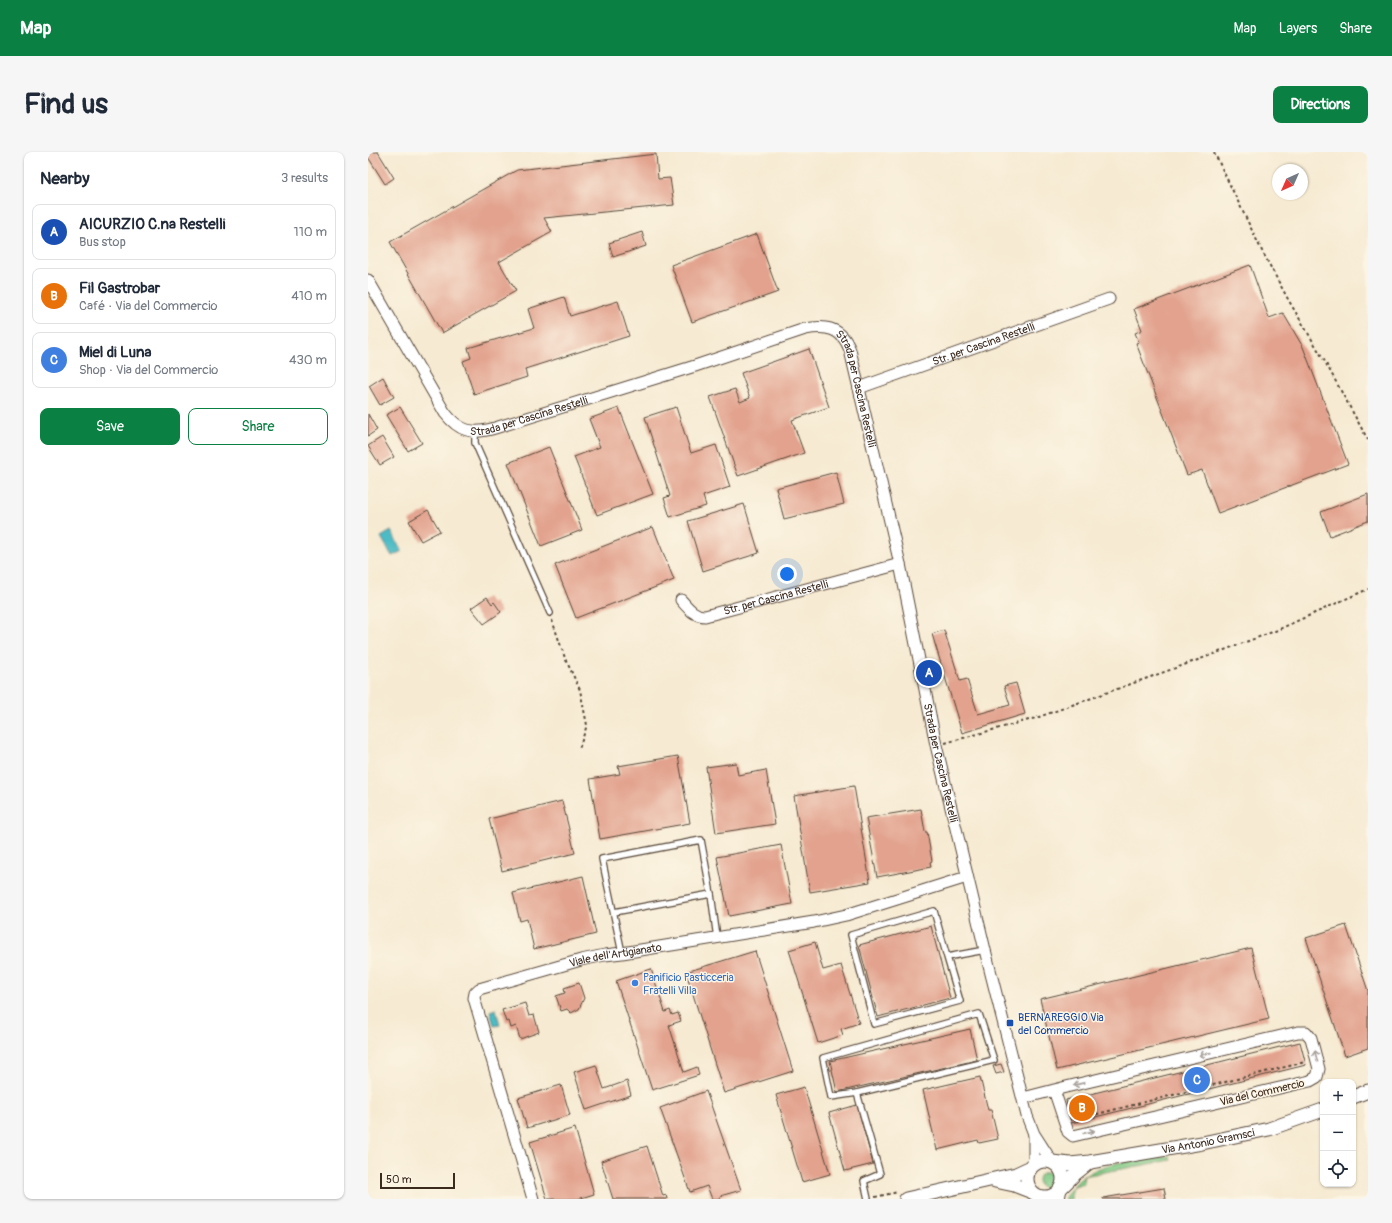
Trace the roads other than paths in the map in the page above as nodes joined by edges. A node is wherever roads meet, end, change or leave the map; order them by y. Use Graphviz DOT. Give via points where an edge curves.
graph roads {
  1 [pos="368,280"];
  2 [pos="378,297"];
  3 [pos="1109,299"];
  4 [pos="368,304"];
  5 [pos="859,388"];
  6 [pos="475,432"];
  7 [pos="900,564"];
  8 [pos="681,600"];
  9 [pos="550,612"];
  10 [pos="967,877"];
  11 [pos="711,894"];
  12 [pos="614,912"];
  13 [pos="717,938"];
  14 [pos="985,950"];
  15 [pos="622,953"];
  16 [pos="947,957"];
  17 [pos="1054,1090"];
  18 [pos="1368,1091"];
  19 [pos="857,1093"];
  20 [pos="1356,1097"];
  21 [pos="1023,1098"];
  22 [pos="1320,1111"];
  23 [pos="1034,1134"];
  24 [pos="1052,1162"];
  25 [pos="1090,1162"];
  26 [pos="1031,1167"];
  27 [pos="990,1180"];
  28 [pos="1060,1193"];
  29 [pos="1036,1195"];
  30 [pos="533,1199"];
  31 [pos="868,1199"];
  32 [pos="906,1199"];
  1 -- 2 [label="street, Strada per Cascina Restelli"];
  2 -- 4 [label="street"];
  2 -- 6 [label="street, Strada per Cascina Restelli" via="445,413 458,426"];
  3 -- 5 [label="street, Str. per Cascina Restelli"];
  5 -- 6 [label="street, Strada per Cascina Restelli" via="846,342 836,331 818,327 495,428"];
  5 -- 7 [label="street, Strada per Cascina Restelli"];
  6 -- 9 [label="lane" via="475,443"];
  7 -- 8 [label="street, Str. per Cascina Restelli" via="705,616 692,612"];
  7 -- 10 [label="street, Strada per Cascina Restelli" via="936,745"];
  10 -- 13 [label="street, Viale dell'Artigianato" via="846,915"];
  10 -- 14 [label="street, Strada per Cascina Restelli"];
  11 -- 12 [label="lane"];
  11 -- 12 [label="lane" via="701,840 602,860"];
  11 -- 13 [label="lane"];
  12 -- 15 [label="lane"];
  13 -- 15 [label="street, Viale dell'Artigianato"];
  14 -- 16 [label="lane"];
  14 -- 21 [label="street, Strada per Cascina Restelli"];
  15 -- 30 [label="street, Viale dell'Artigianato" via="581,960 486,986 475,993 474,998"];
  16 -- 16 [label="lane" via="960,1001 874,1024 851,935 934,911"];
  17 -- 17 [label="street, Via del Commercio, one-way" via="1068,1132 1073,1136 1310,1081 1317,1077 1319,1069 1311,1038 1306,1032 1298,1032"];
  17 -- 21 [label="street, Via del Commercio"];
  18 -- 20 [label="street"];
  19 -- 19 [label="lane" via="831,1097 823,1058 979,1014 994,1060"];
  19 -- 31 [label="lane" via="880,1174 864,1181"];
  21 -- 23 [label="street"];
  22 -- 25 [label="street, Via Antonio Gramsci" via="1269,1129"];
  23 -- 24 [label="street"];
  23 -- 26 [label="street" via="1034,1159"];
  24 -- 25 [label="street, Via Antonio Gramsci"];
  24 -- 26 [label="street" via="1039,1161"];
  24 -- 28 [label="street" via="1062,1173"];
  25 -- 28 [label="street, Via Antonio Gramsci" via="1075,1174"];
  26 -- 27 [label="street" via="1016,1174"];
  26 -- 29 [label="street" via="1026,1180 1028,1187"];
  27 -- 29 [label="street" via="1014,1185"];
  27 -- 32 [label="street"];
  28 -- 29 [label="street" via="1045,1197"];
}
